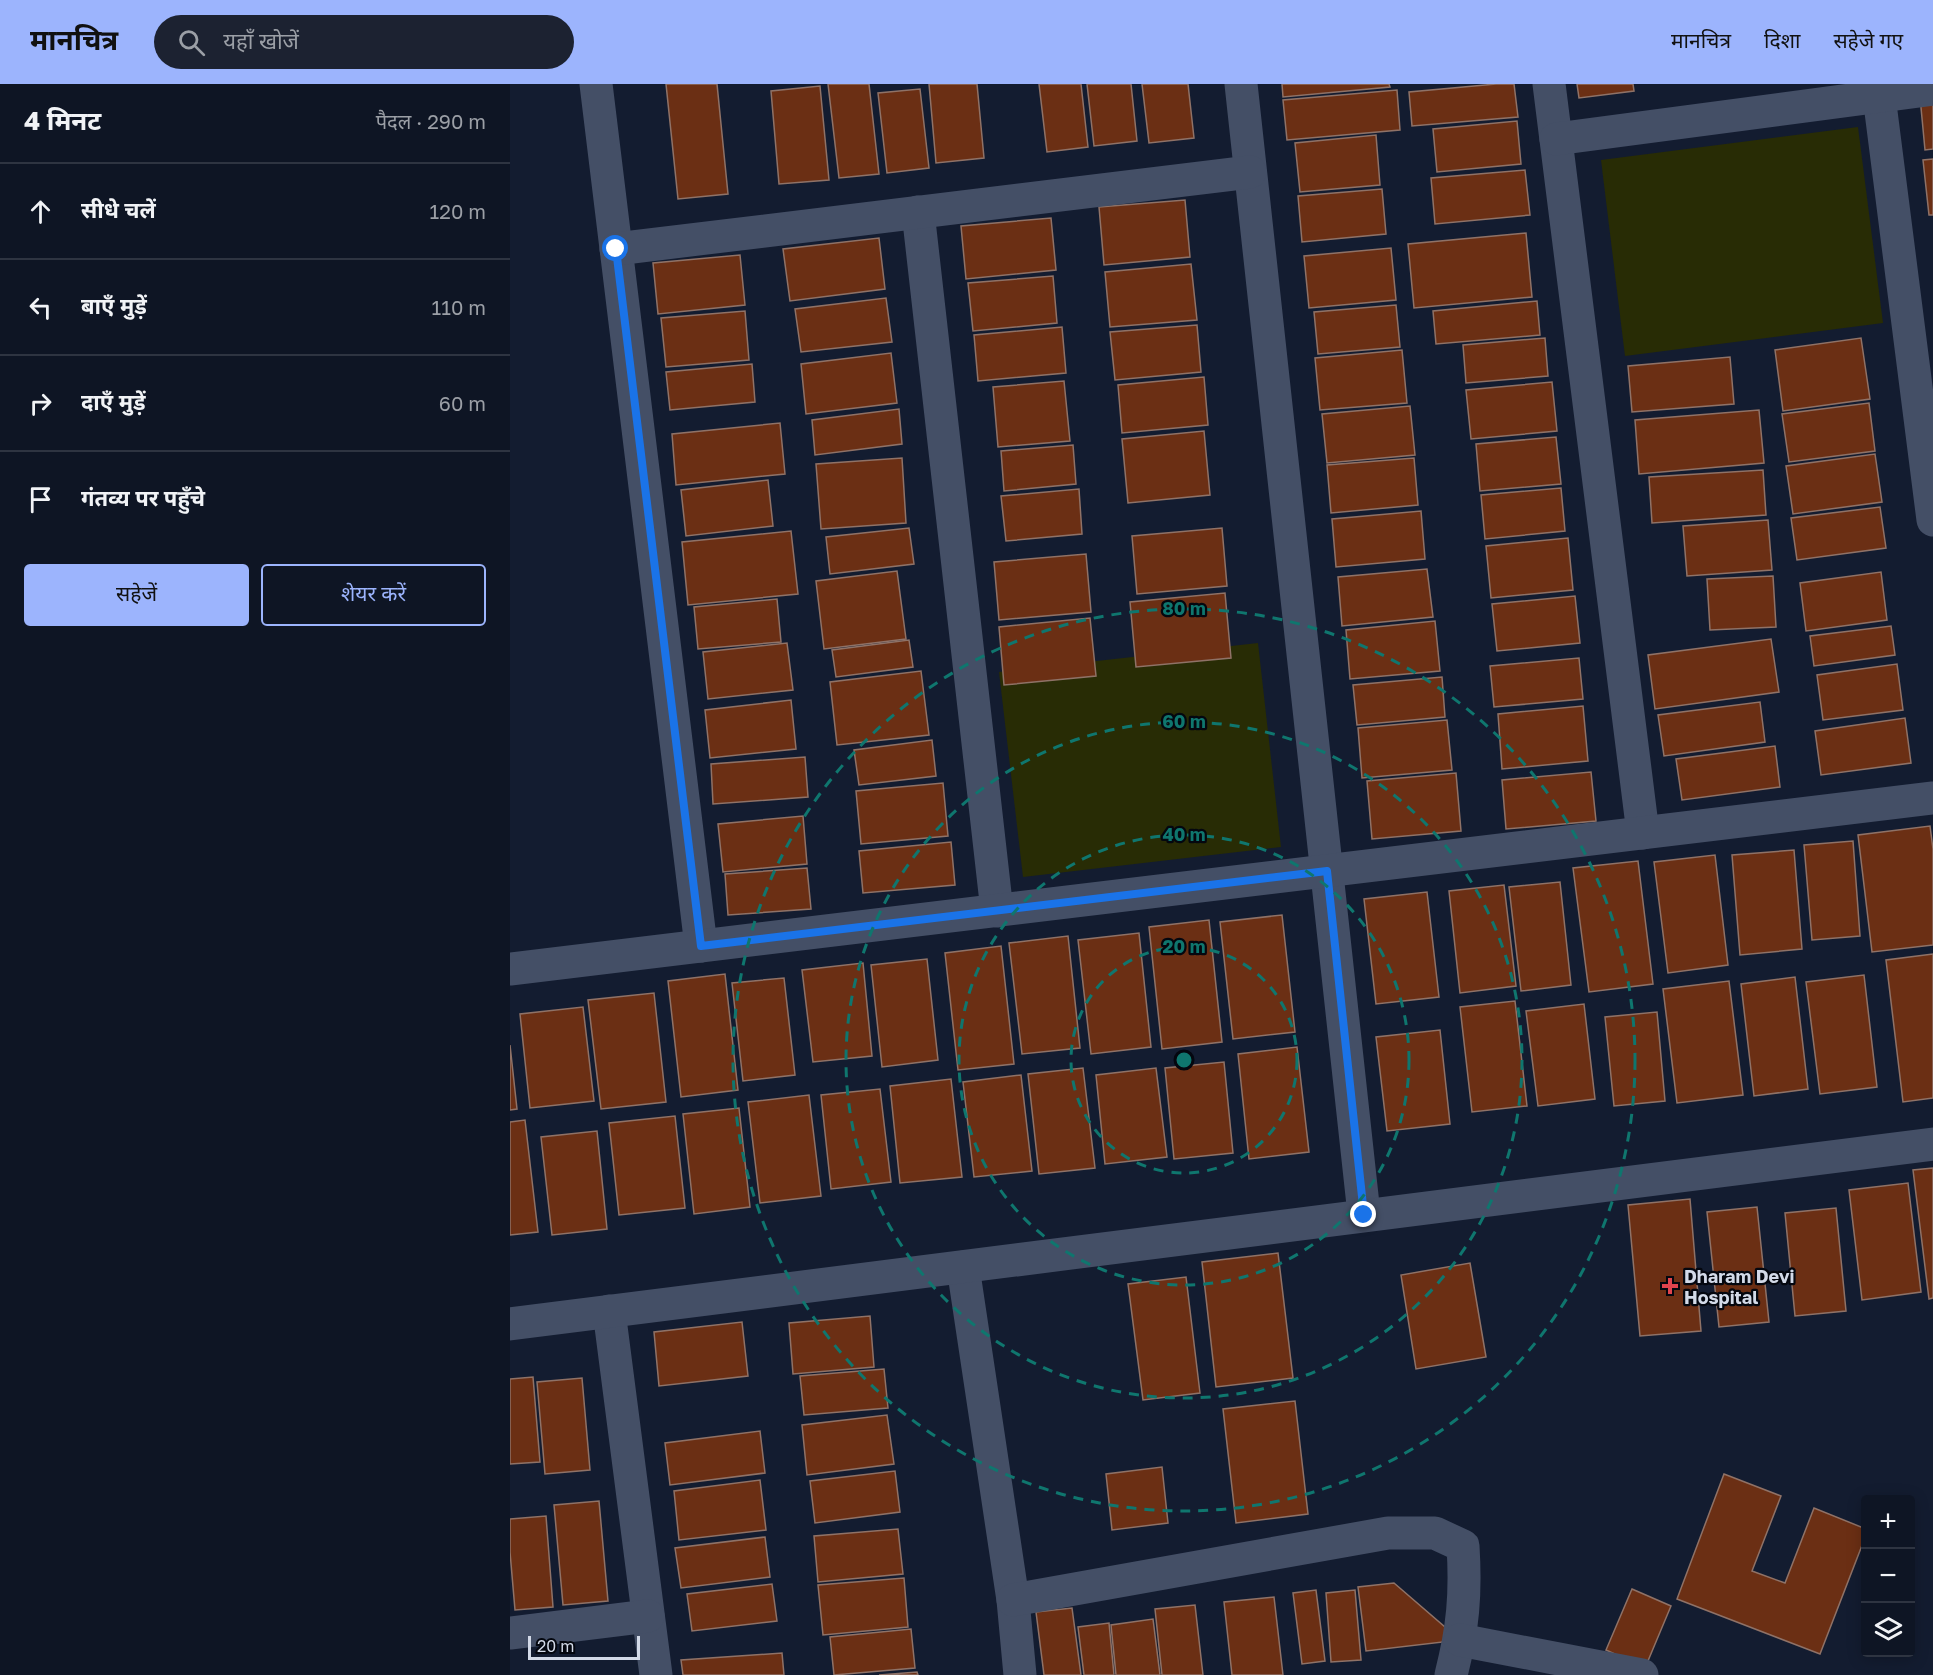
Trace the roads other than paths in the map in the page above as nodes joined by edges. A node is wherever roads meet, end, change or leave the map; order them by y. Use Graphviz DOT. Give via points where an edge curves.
graph roads {
  1 [pos="596,84"];
  2 [pos="1241,84"];
  3 [pos="1550,84"];
  4 [pos="1933,89"];
  5 [pos="1879,96"];
  6 [pos="1556,139"];
  7 [pos="1250,172"];
  8 [pos="918,212"];
  9 [pos="616,249"];
  10 [pos="1933,520"];
  11 [pos="1933,798"];
  12 [pos="1643,833"];
  13 [pos="1327,871"];
  14 [pos="997,911"];
  15 [pos="701,946"];
  16 [pos="510,969"];
  17 [pos="1933,1144"];
  18 [pos="1364,1215"];
  19 [pos="963,1267"];
  20 [pos="609,1311"];
  21 [pos="510,1324"];
  22 [pos="1013,1600"];
  23 [pos="648,1617"];
  24 [pos="510,1633"];
  25 [pos="1460,1640"];
  26 [pos="656,1675"];
  27 [pos="1020,1675"];
  28 [pos="1451,1675"];
  29 [pos="1642,1675"];
  1 -- 9 [label="street"];
  2 -- 7 [label="street"];
  3 -- 6 [label="street"];
  4 -- 5 [label="street"];
  5 -- 6 [label="street"];
  5 -- 10 [label="street"];
  6 -- 12 [label="street"];
  7 -- 8 [label="street"];
  7 -- 13 [label="street"];
  8 -- 9 [label="street"];
  8 -- 14 [label="street"];
  9 -- 15 [label="street"];
  11 -- 12 [label="street"];
  12 -- 13 [label="street"];
  13 -- 14 [label="street"];
  13 -- 18 [label="street"];
  14 -- 15 [label="street"];
  15 -- 16 [label="street"];
  17 -- 18 [label="street"];
  18 -- 19 [label="street"];
  19 -- 20 [label="street"];
  19 -- 22 [label="street"];
  20 -- 21 [label="street"];
  20 -- 23 [label="street"];
  22 -- 25 [label="street" via="1388,1533 1436,1533 1463,1546 1465,1590"];
  22 -- 27 [label="street"];
  23 -- 24 [label="street"];
  23 -- 26 [label="street"];
  25 -- 28 [label="street"];
  25 -- 29 [label="street"];
}
